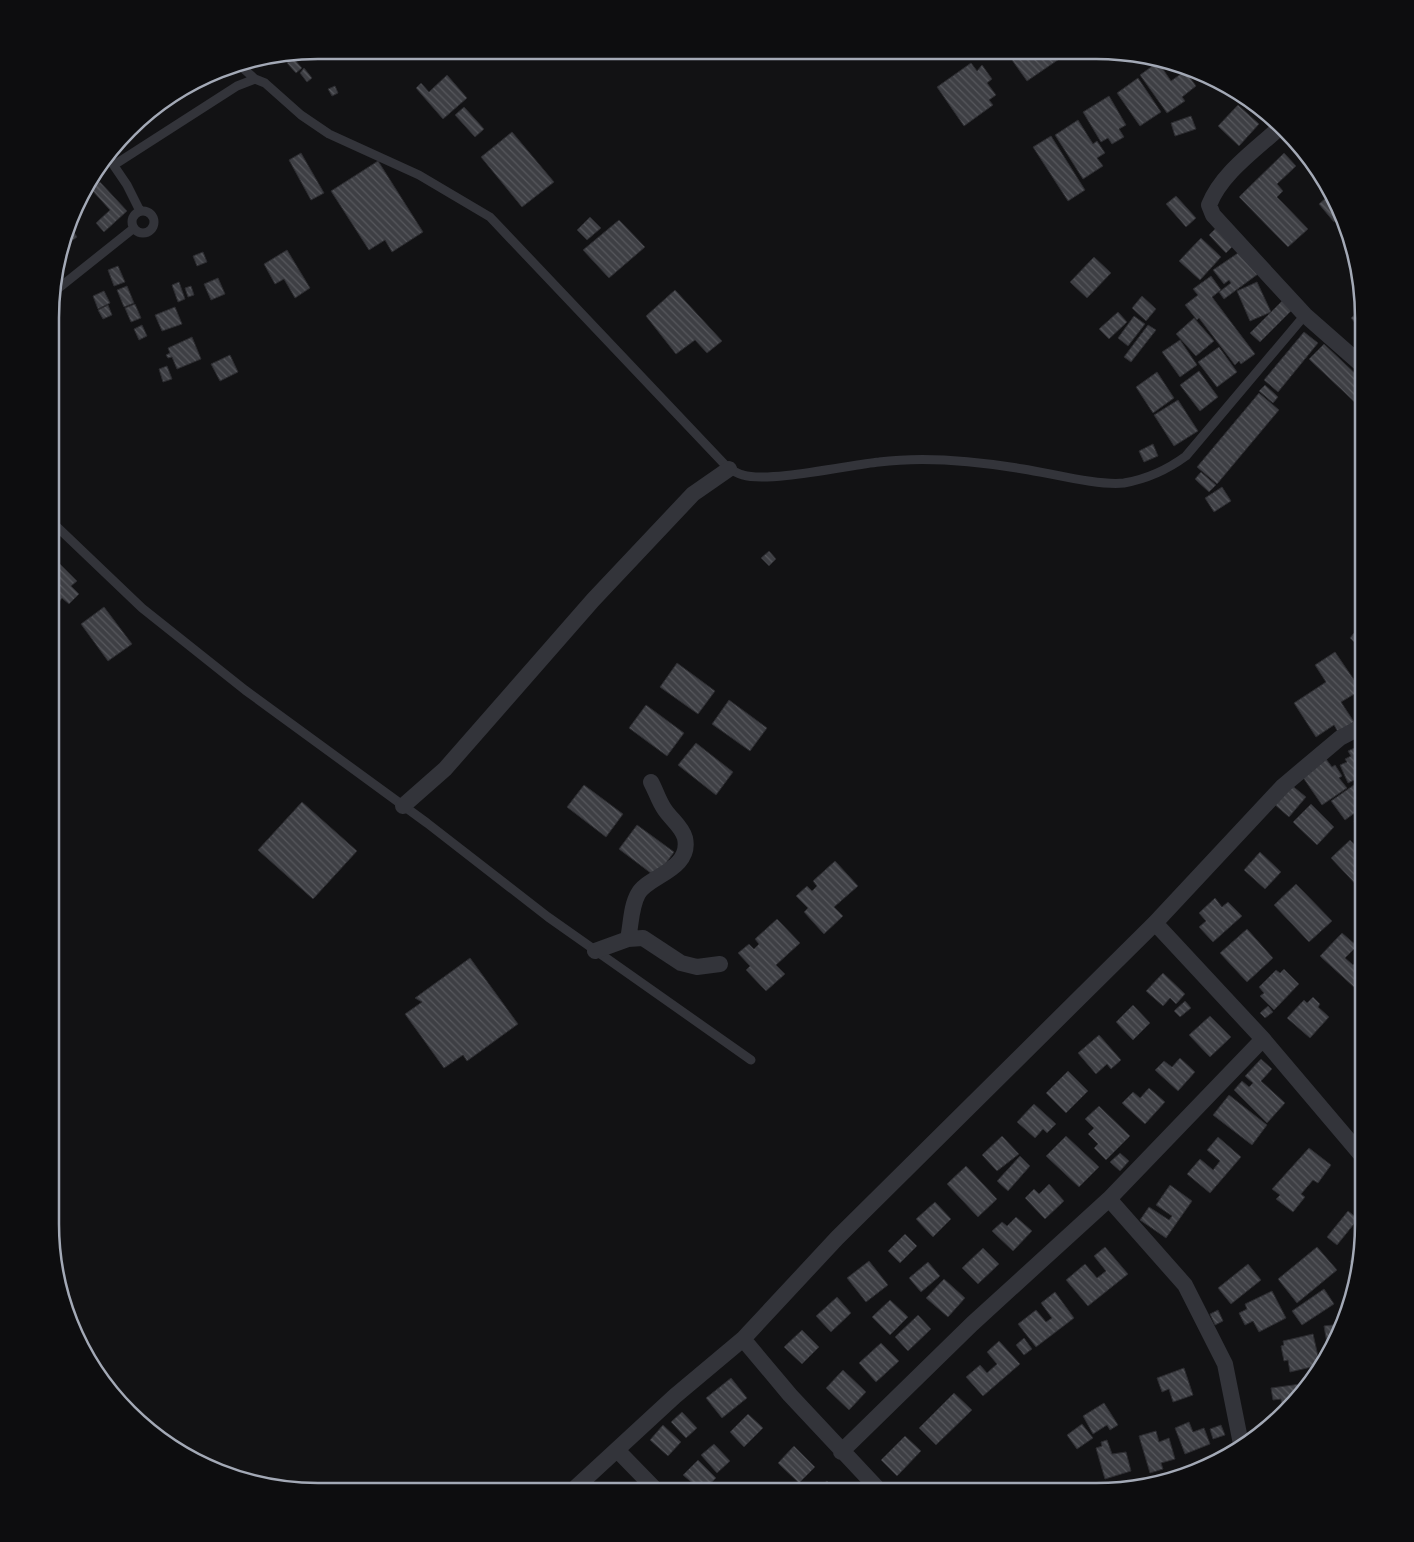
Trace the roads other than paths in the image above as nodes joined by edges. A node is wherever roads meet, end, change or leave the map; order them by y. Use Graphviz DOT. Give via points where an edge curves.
graph roads {
  1 [pos="244,70"];
  2 [pos="255,79"];
  3 [pos="1275,131"];
  4 [pos="111,161"];
  5 [pos="140,211"];
  6 [pos="134,228"];
  7 [pos="61,286"];
  8 [pos="1305,315"];
  9 [pos="1355,358"];
  10 [pos="729,469"];
  11 [pos="59,529"];
  12 [pos="1355,730"];
  13 [pos="652,782"];
  14 [pos="403,806"];
  15 [pos="1156,923"];
  16 [pos="628,939"];
  17 [pos="595,951"];
  18 [pos="720,964"];
  19 [pos="1263,1039"];
  20 [pos="751,1060"];
  21 [pos="1355,1146"];
  22 [pos="1109,1199"];
  23 [pos="743,1339"];
  24 [pos="1240,1440"];
  25 [pos="618,1451"];
  26 [pos="841,1452"];
  27 [pos="582,1483"];
  28 [pos="648,1483"];
  29 [pos="871,1483"];
  1 -- 2 [label="lane"];
  2 -- 4 [label="lane" via="237,86"];
  2 -- 10 [label="lane" via="265,83 301,116 329,134 419,175 490,217"];
  3 -- 8 [label="street" via="1224,180 1209,205 1213,215"];
  4 -- 5 [label="lane"];
  5 -- 6 [label="lane" via="132,220"];
  5 -- 6 [label="lane" via="152,215 152,227 141,233"];
  6 -- 7 [label="lane"];
  8 -- 9 [label="street"];
  8 -- 10 [label="lane" via="1186,456 1152,476 1123,483 993,464 940,460 881,461 770,476 744,476"];
  10 -- 14 [label="street" via="693,494 593,600 445,769"];
  11 -- 14 [label="lane" via="172,634"];
  12 -- 15 [label="street" via="1340,738 1283,786"];
  13 -- 16 [label="street" via="664,809 686,839 684,853 671,870 644,885 637,895"];
  14 -- 17 [label="lane"];
  15 -- 19 [label="street"];
  15 -- 23 [label="street" via="837,1238"];
  16 -- 17 [label="street"];
  16 -- 18 [label="street" via="643,938 681,963 697,967"];
  17 -- 20 [label="lane"];
  19 -- 21 [label="street"];
  19 -- 22 [label="street"];
  22 -- 24 [label="street" via="1185,1285 1226,1364"];
  22 -- 26 [label="street" via="972,1324"];
  23 -- 25 [label="street" via="675,1396"];
  23 -- 26 [label="street"];
  25 -- 27 [label="street"];
  25 -- 28 [label="street"];
  26 -- 29 [label="street"];
}
